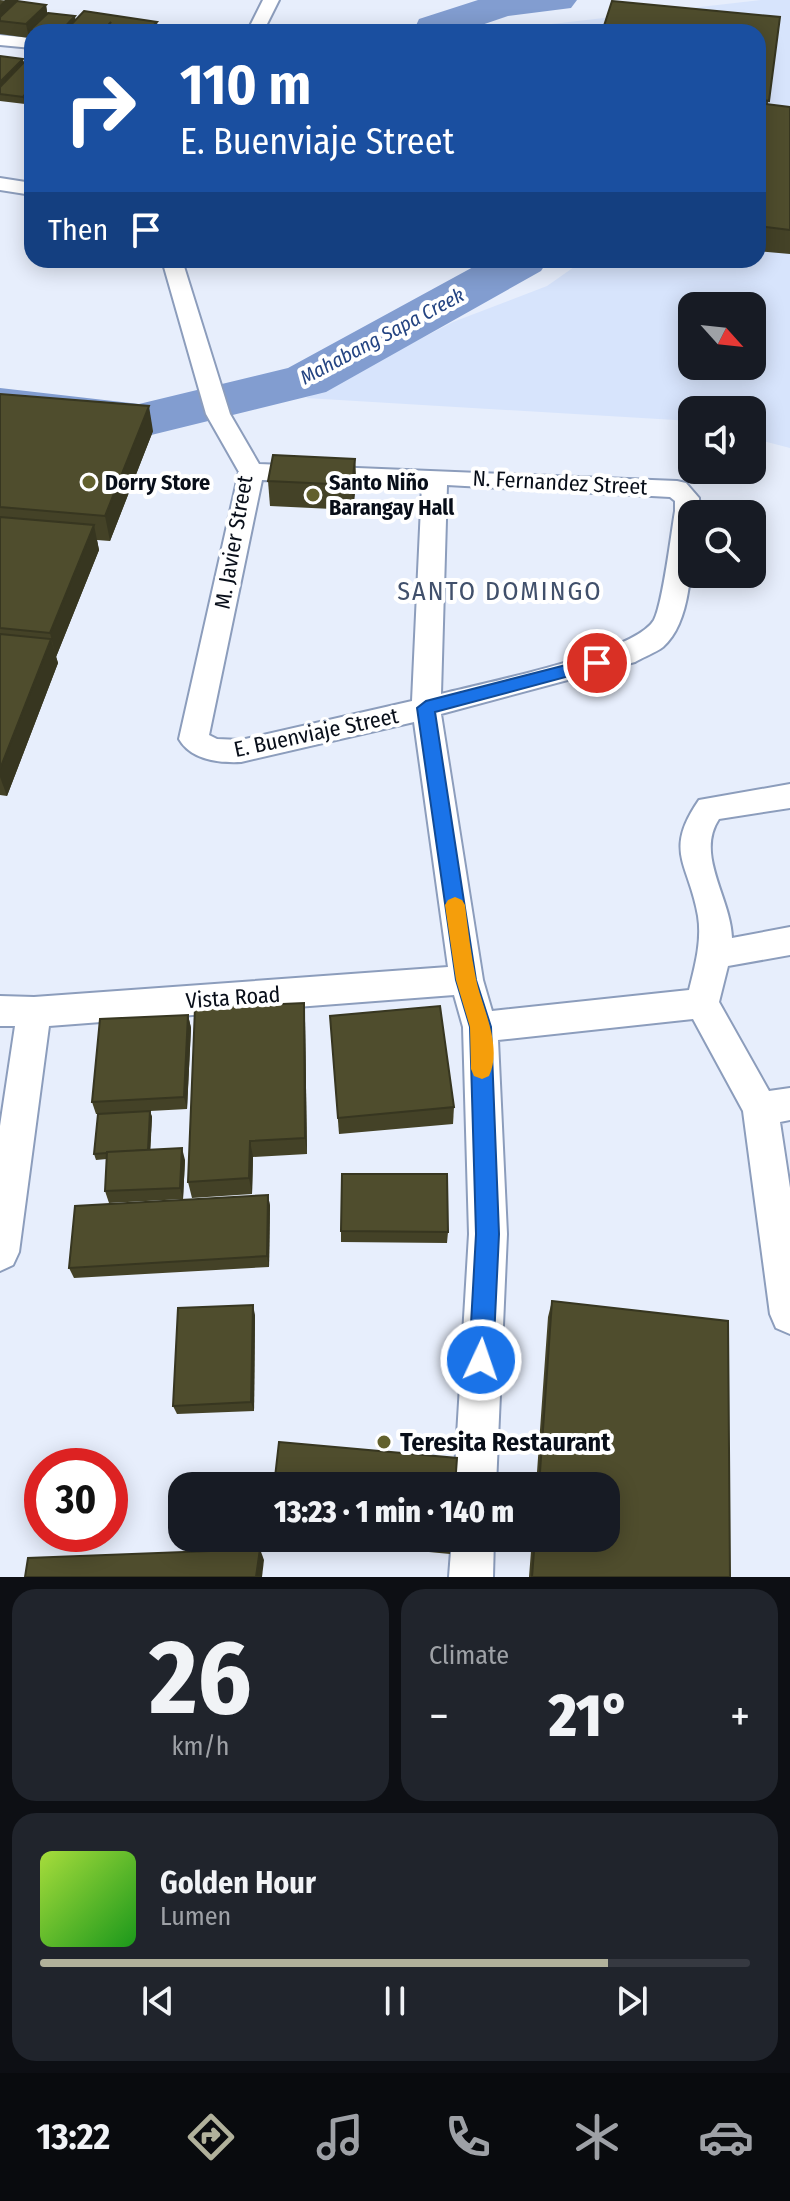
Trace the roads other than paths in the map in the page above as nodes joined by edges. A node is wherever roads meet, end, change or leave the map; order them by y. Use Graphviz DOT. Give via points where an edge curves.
graph roads {
  1 [pos="271,0"];
  2 [pos="259,24"];
  3 [pos="0,40"];
  4 [pos="24,42"];
  5 [pos="0,184"];
  6 [pos="24,188"];
  7 [pos="174,268"];
  8 [pos="251,472"];
  9 [pos="435,477"];
  10 [pos="677,489"];
  11 [pos="426,708"];
  12 [pos="194,739"];
  13 [pos="790,796"];
  14 [pos="790,941"];
  15 [pos="714,955"];
  16 [pos="466,980"];
  17 [pos="702,1003"];
  18 [pos="17,1011"];
  19 [pos="480,1027"];
  20 [pos="775,1106"];
  21 [pos="0,1252"];
  22 [pos="790,1314"];
  23 [pos="476,1472"];
  24 [pos="472,1552"];
  25 [pos="471,1577"];
  1 -- 2 [label="street"];
  3 -- 4 [label="street"];
  5 -- 6 [label="street"];
  7 -- 8 [label="street, M. Javier Street" via="218,414"];
  8 -- 9 [label="street, N. Fernandez Street"];
  8 -- 12 [label="street, M. Javier Street"];
  9 -- 10 [label="street, N. Fernandez Street"];
  9 -- 11 [label="street"];
  10 -- 11 [label="street, E. Buenviaje Street" via="687,498 688,511 668,621 653,640 625,655"];
  11 -- 12 [label="street, E. Buenviaje Street" via="241,751 218,752"];
  11 -- 16 [label="street"];
  13 -- 15 [label="street" via="710,808 698,822 693,849 714,918"];
  14 -- 15 [label="street"];
  15 -- 17 [label="street"];
  16 -- 18 [label="street, Vista Road"];
  16 -- 19 [label="street"];
  17 -- 19 [label="street"];
  17 -- 20 [label="street"];
  18 -- 21 [label="street"];
  19 -- 23 [label="street" via="488,1234"];
  20 -- 22 [label="street"];
  24 -- 25 [label="street"];
}
